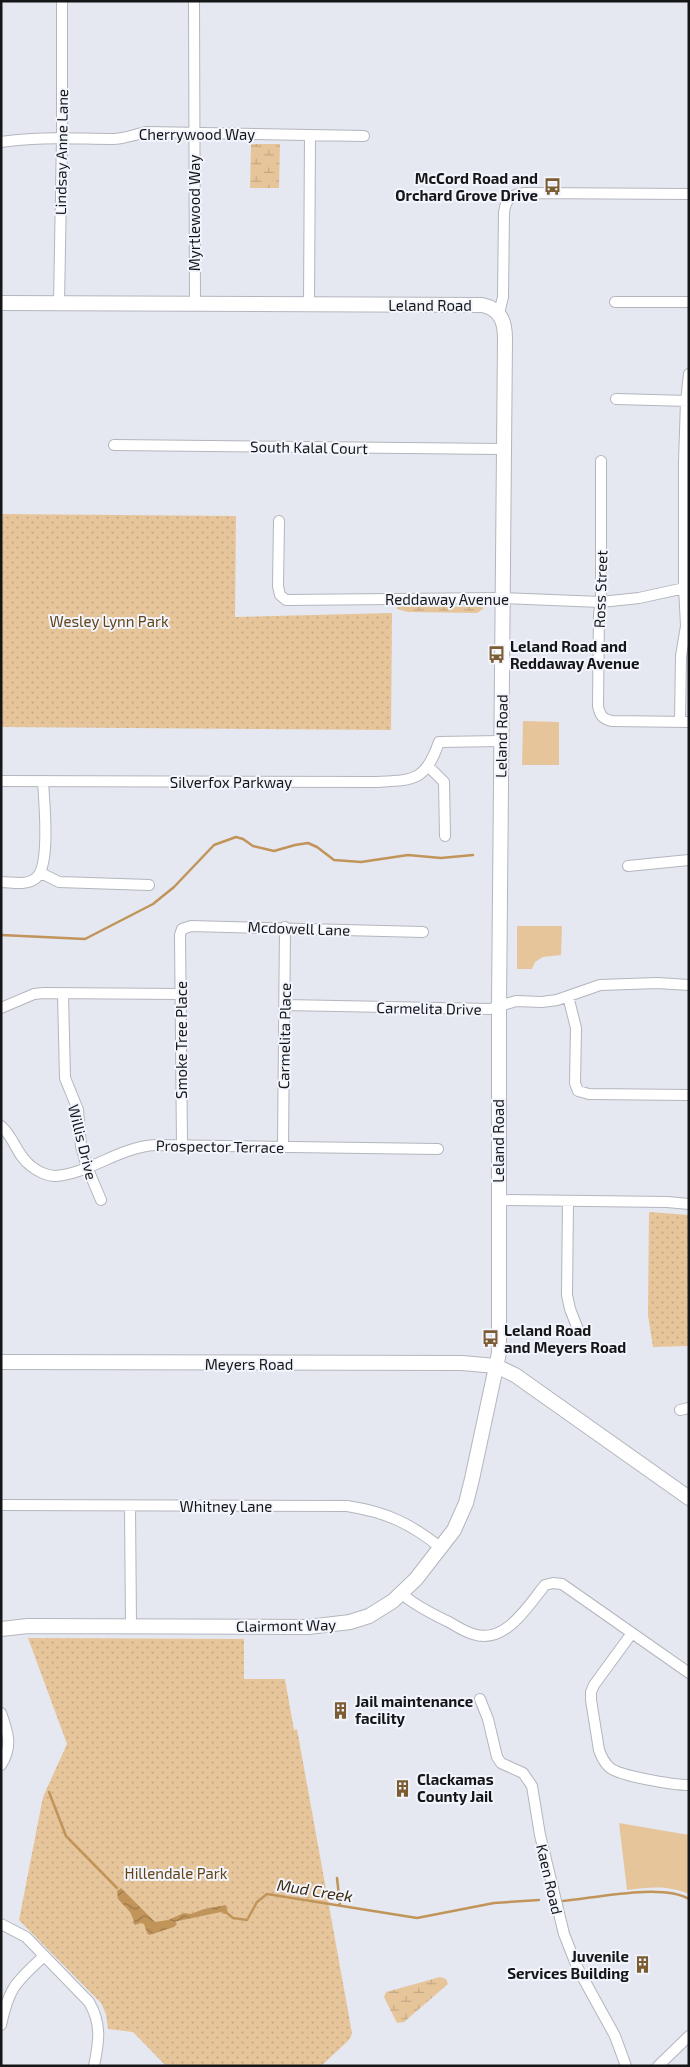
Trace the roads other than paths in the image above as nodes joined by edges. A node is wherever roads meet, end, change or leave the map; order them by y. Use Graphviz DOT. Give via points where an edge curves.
graph roads {
  1 [pos="62,1"];
  2 [pos="194,1"];
  3 [pos="194,133"];
  4 [pos="310,134"];
  5 [pos="364,136"];
  6 [pos="62,137"];
  7 [pos="1,142"];
  8 [pos="689,194"];
  9 [pos="615,302"];
  10 [pos="689,302"];
  11 [pos="1,303"];
  12 [pos="58,303"];
  13 [pos="194,305"];
  14 [pos="309,305"];
  15 [pos="499,313"];
  16 [pos="689,374"];
  17 [pos="616,399"];
  18 [pos="687,401"];
  19 [pos="114,445"];
  20 [pos="504,449"];
  21 [pos="601,461"];
  22 [pos="279,521"];
  23 [pos="686,587"];
  24 [pos="503,598"];
  25 [pos="601,602"];
  26 [pos="684,722"];
  27 [pos="500,741"];
  28 [pos="428,766"];
  29 [pos="1,781"];
  30 [pos="43,781"];
  31 [pos="445,836"];
  32 [pos="689,860"];
  33 [pos="628,866"];
  34 [pos="40,873"];
  35 [pos="1,882"];
  36 [pos="149,885"];
  37 [pos="285,927"];
  38 [pos="423,932"];
  39 [pos="180,935"];
  40 [pos="689,985"];
  41 [pos="63,994"];
  42 [pos="182,994"];
  43 [pos="568,996"];
  44 [pos="285,1005"];
  45 [pos="498,1006"];
  46 [pos="1,1008"];
  47 [pos="689,1095"];
  48 [pos="1,1126"];
  49 [pos="182,1144"];
  50 [pos="283,1146"];
  51 [pos="438,1149"];
  52 [pos="87,1167"];
  53 [pos="100,1200"];
  54 [pos="498,1200"];
  55 [pos="568,1201"];
  56 [pos="689,1204"];
  57 [pos="579,1332"];
  58 [pos="1,1362"];
  59 [pos="496,1366"];
  60 [pos="689,1498"];
  61 [pos="1,1505"];
  62 [pos="130,1506"];
  63 [pos="441,1548"];
  64 [pos="402,1594"];
  65 [pos="131,1626"];
  66 [pos="1,1629"];
  67 [pos="632,1633"];
  68 [pos="689,1673"];
  69 [pos="480,1699"];
  70 [pos="1,1713"];
  71 [pos="1,1765"];
  72 [pos="689,1786"];
  73 [pos="1,1924"];
  74 [pos="44,1956"];
  75 [pos="1,2025"];
  76 [pos="689,2036"];
  77 [pos="94,2066"];
  78 [pos="626,2066"];
  79 [pos="658,2066"];
  1 -- 6 [label="street, Lindsay Anne Lane"];
  2 -- 3 [label="street, Myrtlewood Way"];
  3 -- 4 [label="street, Cherrywood Way"];
  3 -- 6 [label="street, Cherrywood Way" via="148,132 116,139"];
  3 -- 13 [label="street, Myrtlewood Way"];
  4 -- 5 [label="street, Cherrywood Way"];
  4 -- 14 [label="street"];
  6 -- 7 [label="street, Cherrywood Way"];
  6 -- 12 [label="street, Lindsay Anne Lane"];
  8 -- 15 [label="street" via="525,193 510,198 504,213 503,297"];
  9 -- 10 [label="street"];
  11 -- 12 [label="street, Leland Road"];
  12 -- 13 [label="street, Leland Road"];
  13 -- 14 [label="street, Leland Road"];
  14 -- 15 [label="street, Leland Road" via="476,305 490,307"];
  15 -- 20 [label="street, Leland Road" via="505,328"];
  16 -- 18 [label="street"];
  17 -- 18 [label="street"];
  18 -- 23 [label="street"];
  19 -- 20 [label="street, South Kalal Court"];
  20 -- 24 [label="street, Leland Road"];
  21 -- 25 [label="street, Ross Street"];
  22 -- 24 [label="street, Reddaway Avenue" via="278,586 280,595 286,600"];
  23 -- 25 [label="street, Reddaway Avenue" via="639,598"];
  23 -- 26 [label="street" via="686,626 681,656"];
  24 -- 25 [label="street, Reddaway Avenue"];
  24 -- 27 [label="street, Leland Road"];
  25 -- 26 [label="street, Ross Street" via="598,706 602,717 612,721"];
  27 -- 28 [label="street" via="438,742"];
  27 -- 45 [label="street, Leland Road"];
  28 -- 30 [label="street, Silverfox Parkway" via="424,772 406,781"];
  28 -- 31 [label="street" via="444,782"];
  29 -- 30 [label="street, Silverfox Parkway"];
  30 -- 34 [label="street" via="44,854"];
  32 -- 33 [label="street"];
  34 -- 35 [label="street" via="26,883"];
  34 -- 36 [label="street" via="59,882"];
  37 -- 38 [label="street, Mcdowell Lane"];
  37 -- 39 [label="street, Mcdowell Lane" via="191,926 182,929"];
  37 -- 44 [label="street, Carmelita Place"];
  39 -- 42 [label="street, Smoke Tree Place"];
  40 -- 43 [label="street, Carmelita Drive" via="619,983 600,985"];
  41 -- 42 [label="street"];
  41 -- 46 [label="street" via="34,994"];
  41 -- 52 [label="street, Willis Drive" via="63,1067 68,1090 78,1110"];
  42 -- 49 [label="street, Smoke Tree Place"];
  43 -- 45 [label="street, Carmelita Drive"];
  43 -- 47 [label="street" via="575,1023 575,1083 578,1091 589,1094"];
  44 -- 45 [label="street, Carmelita Drive" via="490,1009"];
  44 -- 50 [label="street, Carmelita Place"];
  45 -- 54 [label="street, Leland Road"];
  48 -- 52 [label="street, Prospector Terrace" via="22,1157 40,1172 54,1176"];
  49 -- 50 [label="street, Prospector Terrace"];
  49 -- 52 [label="street, Prospector Terrace" via="142,1146"];
  50 -- 51 [label="street, Prospector Terrace"];
  52 -- 53 [label="street, Willis Drive"];
  54 -- 55 [label="street"];
  54 -- 59 [label="street, Leland Road" via="499,1353"];
  55 -- 56 [label="street"];
  55 -- 57 [label="street" via="567,1295"];
  58 -- 59 [label="street, Meyers Road" via="462,1363"];
  59 -- 60 [label="street" via="515,1374"];
  59 -- 63 [label="street, Clairmont Way" via="466,1504"];
  61 -- 62 [label="street, Whitney Lane"];
  62 -- 63 [label="street, Whitney Lane" via="347,1506 402,1521"];
  62 -- 65 [label="street"];
  63 -- 64 [label="street, Clairmont Way"];
  64 -- 65 [label="street, Clairmont Way" via="369,1616 327,1626"];
  64 -- 67 [label="street" via="415,1605 474,1635 486,1635 510,1626 545,1585 562,1584"];
  65 -- 66 [label="street, Clairmont Way"];
  67 -- 68 [label="street"];
  67 -- 72 [label="street" via="591,1692 601,1758 609,1768 621,1774"];
  69 -- 78 [label="street, Kaen Road" via="496,1757 524,1773 532,1786 540,1835 564,1934 579,1972 615,2036"];
  70 -- 71 [label="street" via="9,1744"];
  73 -- 74 [label="street" via="18,1932"];
  74 -- 75 [label="street" via="10,1992"];
  74 -- 77 [label="street" via="95,2012 99,2031"];
  76 -- 79 [label="street"];
}
